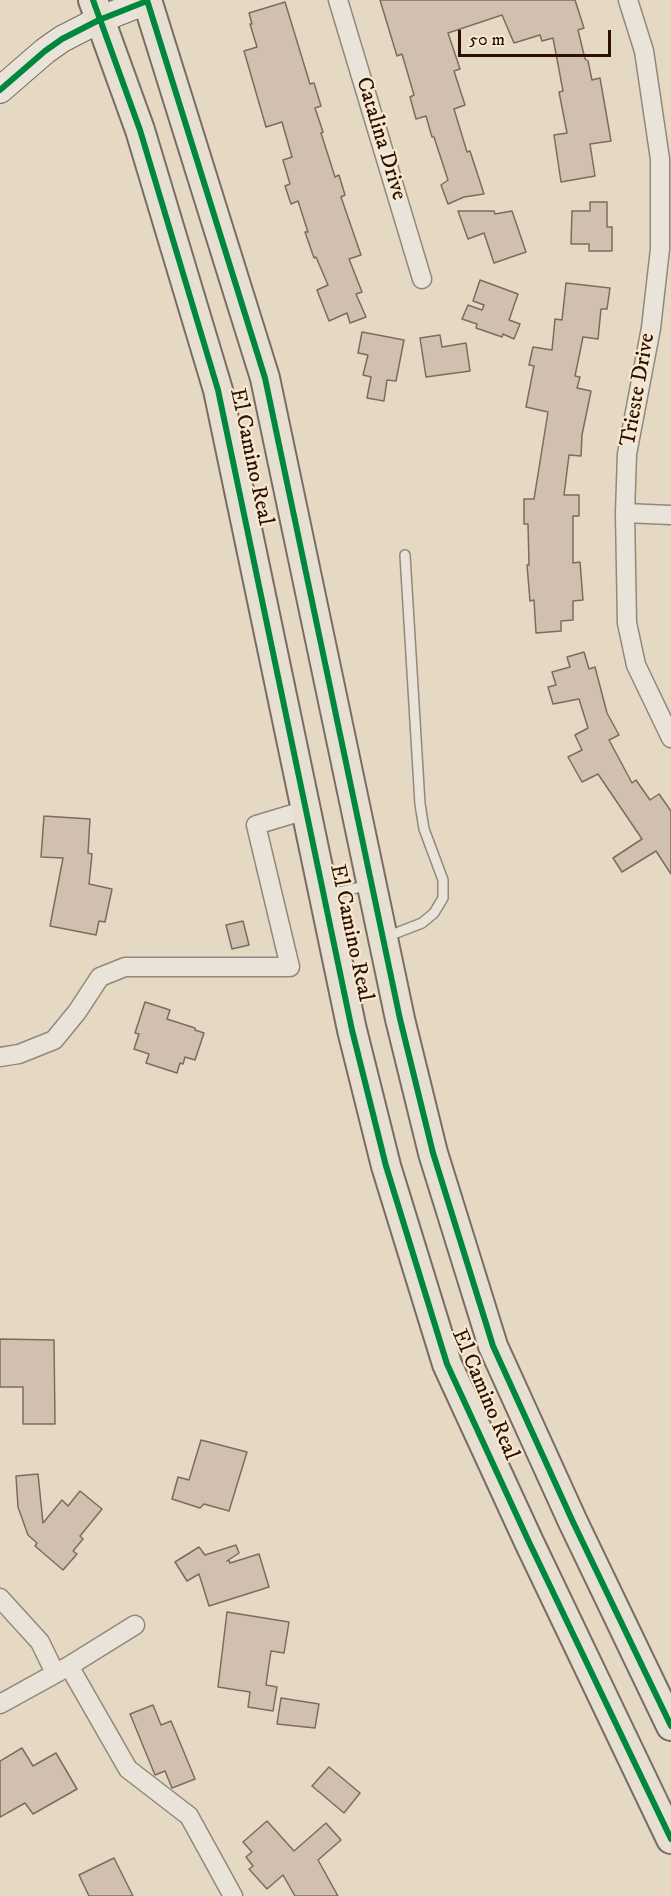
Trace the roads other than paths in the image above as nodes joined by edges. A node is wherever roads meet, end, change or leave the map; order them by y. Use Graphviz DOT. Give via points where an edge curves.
graph roads {
  1 [pos="147,0"];
  2 [pos="338,0"];
  3 [pos="628,0"];
  4 [pos="96,10"];
  5 [pos="0,90"];
  6 [pos="665,249"];
  7 [pos="422,279"];
  8 [pos="625,513"];
  9 [pos="671,515"];
  10 [pos="405,555"];
  11 [pos="671,738"];
  12 [pos="306,810"];
  13 [pos="372,884"];
  14 [pos="324,895"];
  15 [pos="383,938"];
  16 [pos="0,1057"];
  17 [pos="0,1598"];
  18 [pos="135,1624"];
  19 [pos="62,1670"];
  20 [pos="0,1704"];
  21 [pos="671,1726"];
  22 [pos="671,1839"];
  23 [pos="232,1896"];
  1 -- 4 [label="main road"];
  1 -- 13 [label="main road, El Camino Real" via="265,378"];
  2 -- 7 [label="street, Catalina Drive"];
  3 -- 6 [label="street, Trieste Drive" via="644,51 660,159"];
  4 -- 5 [label="main road"];
  4 -- 12 [label="main road, El Camino Real" via="140,130 218,390"];
  6 -- 8 [label="street, Trieste Drive" via="627,454"];
  8 -- 9 [label="street"];
  8 -- 11 [label="street, Trieste Drive" via="629,634 636,665"];
  10 -- 15 [label="lane" via="420,804 424,829 443,880 443,898 422,923"];
  12 -- 14 [label="main road, El Camino Real"];
  12 -- 16 [label="street" via="256,825 290,967 125,967 100,977 54,1040"];
  13 -- 14 [label="lane"];
  13 -- 15 [label="main road, El Camino Real"];
  14 -- 22 [label="main road, El Camino Real" via="386,1166 447,1364"];
  15 -- 21 [label="main road, El Camino Real" via="433,1153 493,1346"];
  17 -- 19 [label="street"];
  18 -- 19 [label="street"];
  19 -- 20 [label="street"];
  19 -- 23 [label="street" via="128,1769 189,1816"];
}
